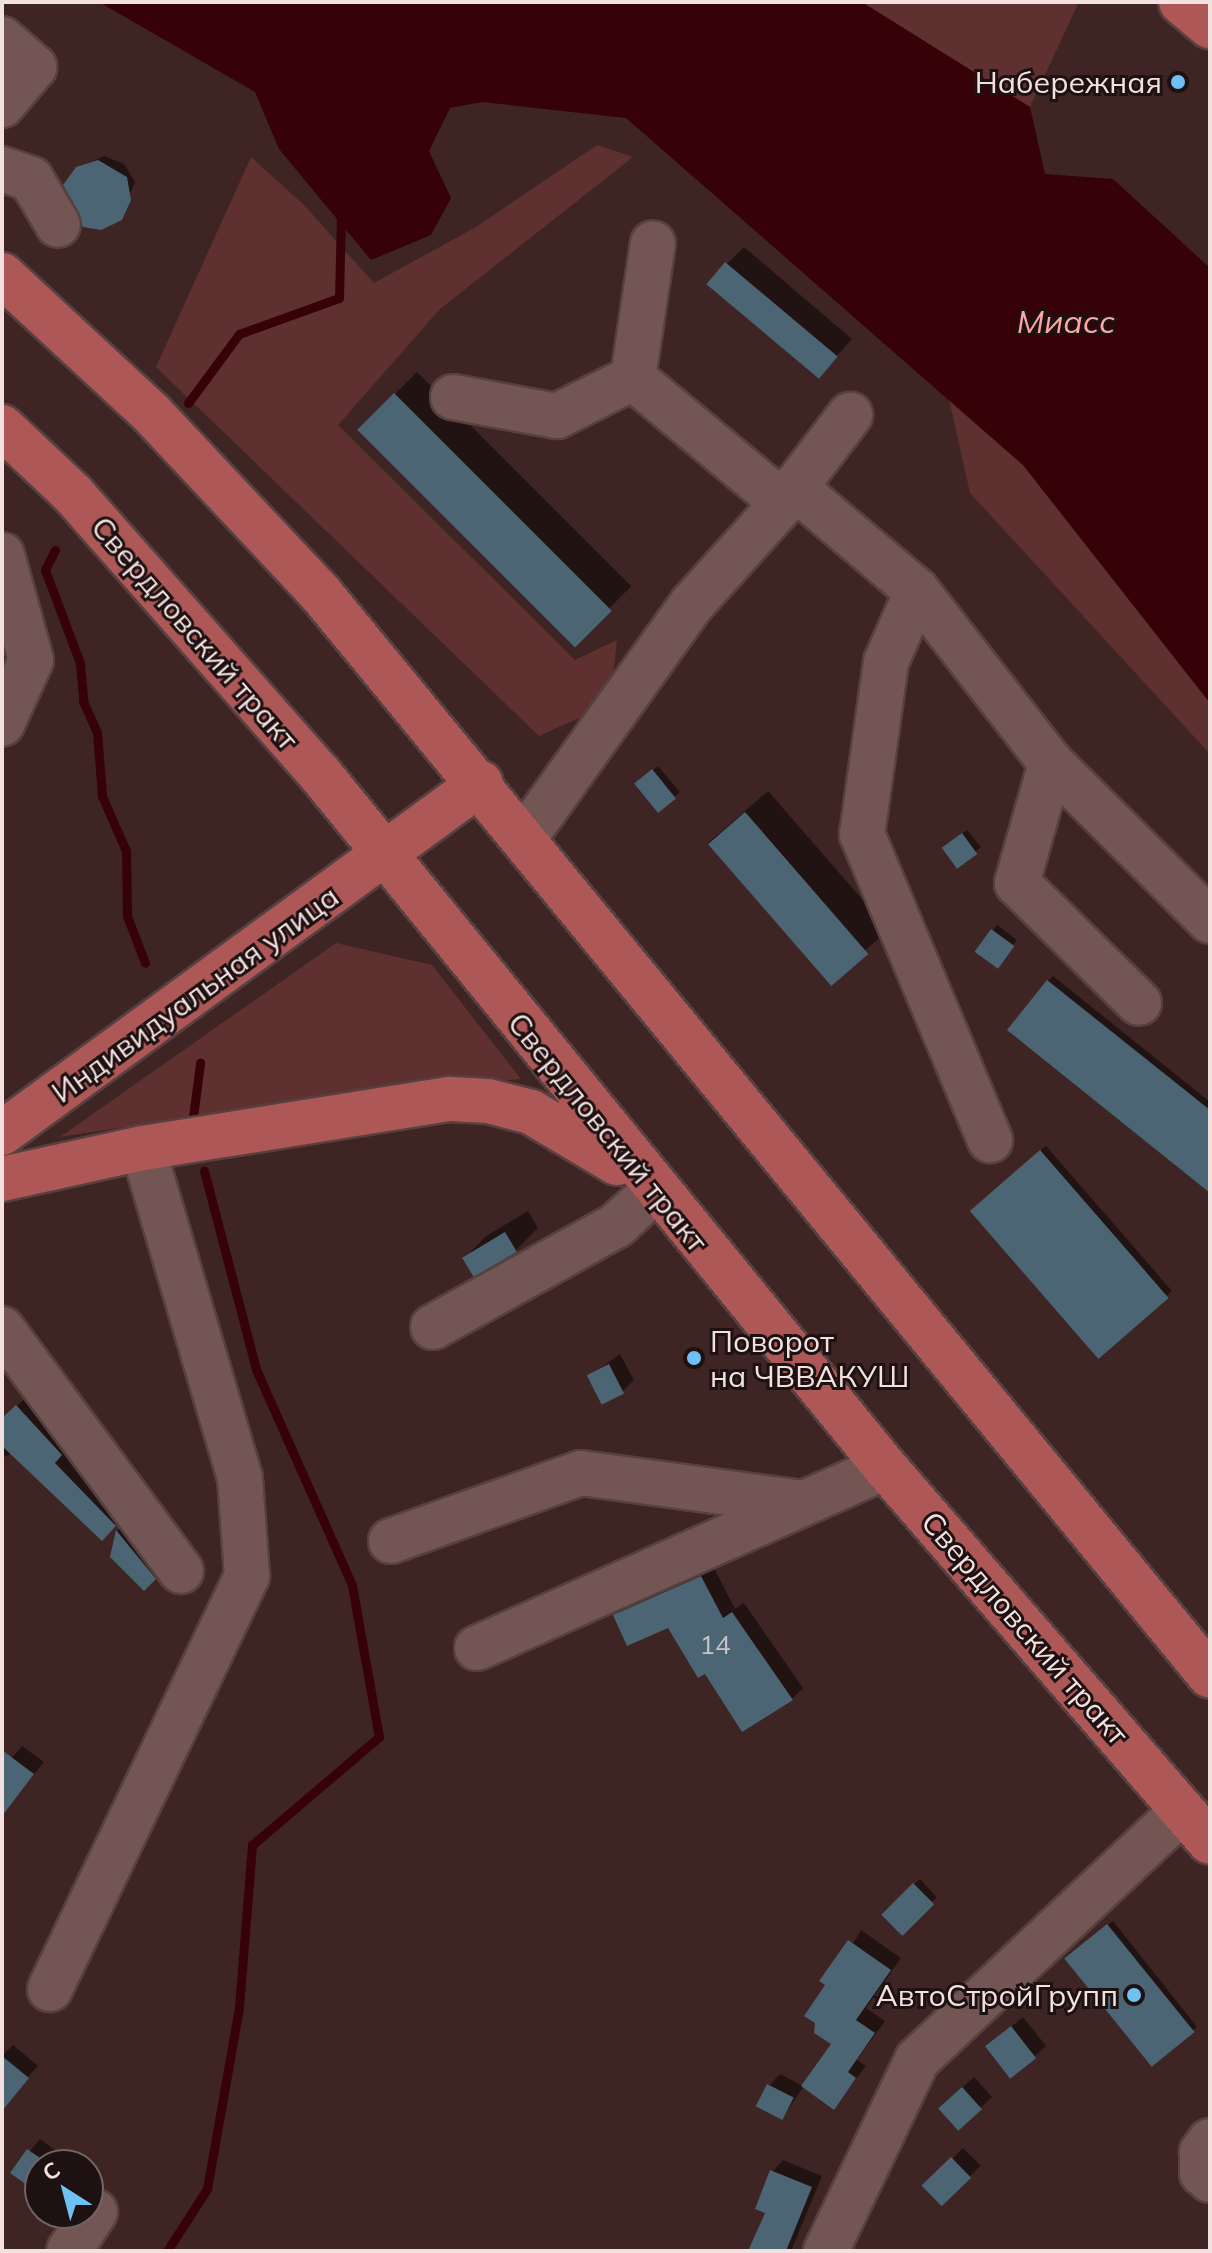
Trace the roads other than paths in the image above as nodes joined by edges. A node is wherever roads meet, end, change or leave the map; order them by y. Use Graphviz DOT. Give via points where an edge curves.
graph roads {
  1 [pos="1181,2"];
  2 [pos="1210,26"];
  3 [pos="2,39"];
  4 [pos="2,105"];
  5 [pos="2,169"];
  6 [pos="58,225"];
  7 [pos="653,243"];
  8 [pos="2,275"];
  9 [pos="633,378"];
  10 [pos="453,397"];
  11 [pos="850,415"];
  12 [pos="2,428"];
  13 [pos="788,495"];
  14 [pos="2,555"];
  15 [pos="917,591"];
  16 [pos="2,724"];
  17 [pos="1051,763"];
  18 [pos="481,783"];
  19 [pos="525,837"];
  20 [pos="388,855"];
  21 [pos="1210,921"];
  22 [pos="1139,1003"];
  23 [pos="2,1133"];
  24 [pos="990,1140"];
  25 [pos="143,1148"];
  26 [pos="2,1179"];
  27 [pos="655,1190"];
  28 [pos="433,1327"];
  29 [pos="2,1329"];
  30 [pos="885,1467"];
  31 [pos="803,1503"];
  32 [pos="391,1541"];
  33 [pos="181,1571"];
  34 [pos="477,1648"];
  35 [pos="1210,1676"];
  36 [pos="1196,1826"];
  37 [pos="50,1989"];
  38 [pos="1210,2141"];
  39 [pos="1210,2180"];
  40 [pos="84,2229"];
  41 [pos="69,2251"];
  42 [pos="826,2251"];
  1 -- 2 [label="main road"];
  3 -- 4 [label="street" via="34,67"];
  5 -- 6 [label="street" via="31,179"];
  7 -- 9 [label="street"];
  8 -- 18 [label="main road" via="153,415 321,594"];
  9 -- 10 [label="street" via="557,416"];
  9 -- 13 [label="street"];
  11 -- 13 [label="street"];
  12 -- 20 [label="main road, Свердловский тракт" via="73,494"];
  13 -- 15 [label="street"];
  13 -- 19 [label="street" via="692,604"];
  14 -- 16 [label="street" via="31,660"];
  15 -- 17 [label="street"];
  15 -- 24 [label="street" via="886,662 862,834"];
  17 -- 21 [label="street"];
  17 -- 22 [label="street" via="1017,883"];
  18 -- 19 [label="main road"];
  18 -- 20 [label="main road, Индивидуальная улица"];
  19 -- 35 [label="main road"];
  20 -- 23 [label="main road, Индивидуальная улица"];
  20 -- 27 [label="main road, Свердловский тракт"];
  25 -- 26 [label="main road"];
  25 -- 27 [label="main road" via="450,1099 488,1101 531,1112 578,1136"];
  25 -- 37 [label="street" via="240,1478 247,1576"];
  27 -- 28 [label="street" via="617,1225"];
  27 -- 30 [label="main road, Свердловский тракт"];
  29 -- 33 [label="street"];
  30 -- 31 [label="street"];
  30 -- 36 [label="main road, Свердловский тракт"];
  31 -- 32 [label="street" via="581,1473"];
  31 -- 34 [label="street"];
  36 -- 42 [label="street" via="917,2060"];
  38 -- 39 [label="street" via="1202,2152 1202,2173"];
  40 -- 41 [label="street"];
}
